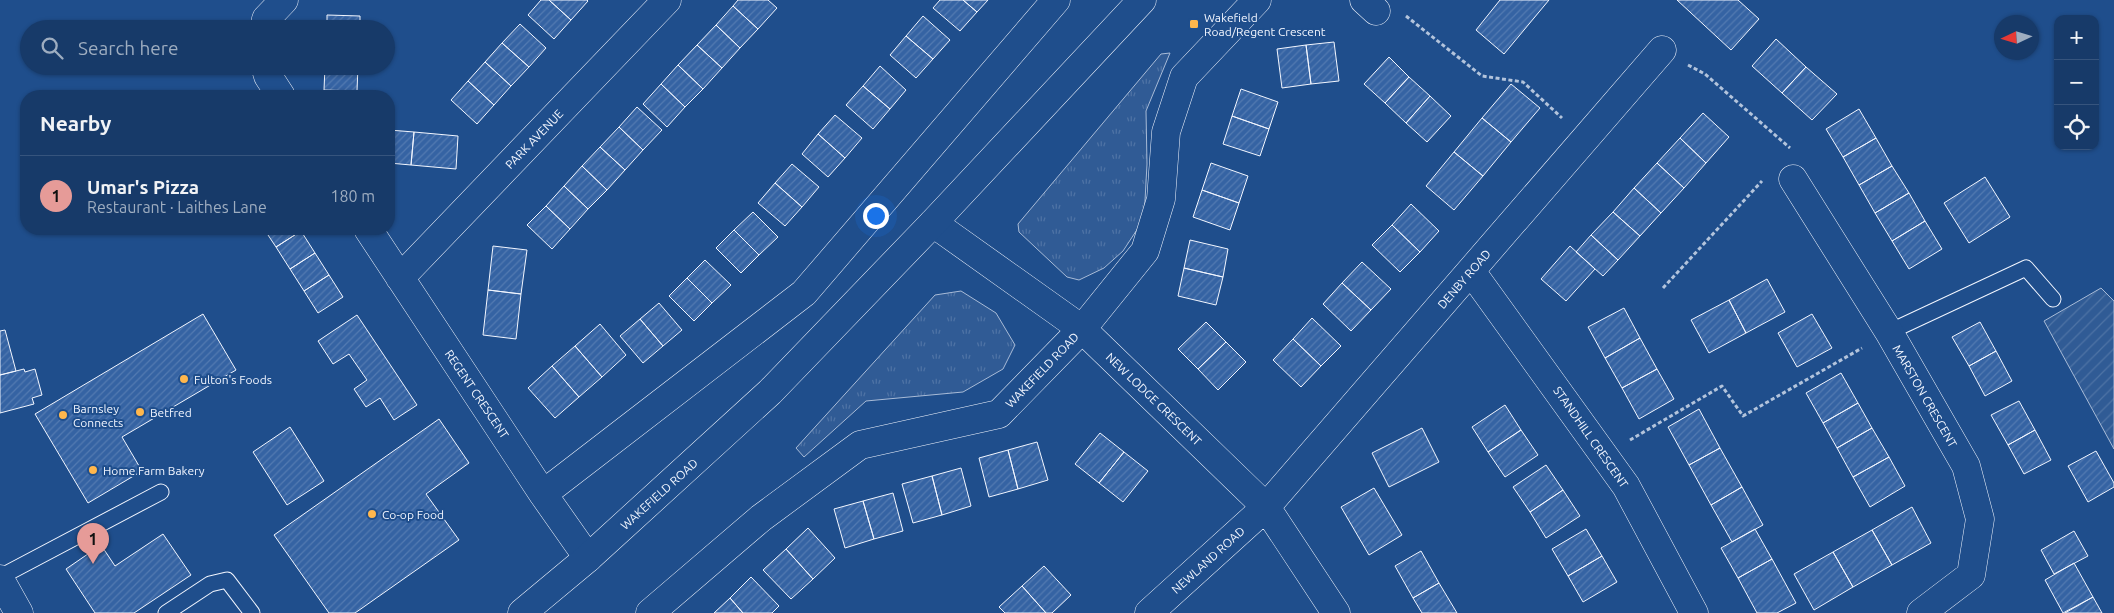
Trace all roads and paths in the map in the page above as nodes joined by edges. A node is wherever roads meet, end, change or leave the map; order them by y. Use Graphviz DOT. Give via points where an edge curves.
graph roads {
  1 [pos="284,0"];
  2 [pos="667,0"];
  3 [pos="1056,0"];
  4 [pos="1142,0"];
  5 [pos="1257,0"];
  6 [pos="1370,5"];
  7 [pos="266,20"];
  8 [pos="1662,50"];
  9 [pos="268,75"];
  10 [pos="277,90"];
  11 [pos="1586,138"];
  12 [pos="1765,179"];
  13 [pos="1793,179"];
  14 [pos="934,223"];
  15 [pos="372,235"];
  16 [pos="1471,271"];
  17 [pos="400,278"];
  18 [pos="1663,288"];
  19 [pos="2053,299"];
  20 [pos="1082,329"];
  21 [pos="1888,332"];
  22 [pos="1604,455"];
  23 [pos="160,492"];
  24 [pos="543,494"];
  25 [pos="1266,507"];
  26 [pos="588,558"];
  27 [pos="0,578"];
  28 [pos="18,613"];
  29 [pos="166,613"];
  30 [pos="252,613"];
  31 [pos="522,613"];
  32 [pos="650,613"];
  33 [pos="1149,613"];
  34 [pos="1336,613"];
  35 [pos="1694,613"];
  36 [pos="1921,613"];
  1 -- 7 [label="street"];
  2 -- 17 [label="street, PARK AVENUE"];
  3 -- 24 [label="street" via="804,293"];
  4 -- 14 [label="street, WAKEFIELD ROAD"];
  5 -- 20 [label="street, WAKEFIELD ROAD" via="1184,76 1166,132 1161,199 1145,251"];
  6 -- 11 [label="path" via="1407,16 1482,76 1523,82"];
  8 -- 11 [label="street, DENBY ROAD"];
  8 -- 13 [label="path" via="1705,74 1792,150"];
  9 -- 10 [label="street"];
  11 -- 16 [label="street, DENBY ROAD"];
  12 -- 18 [label="path"];
  13 -- 21 [label="street, MARSTON CRESCENT"];
  14 -- 20 [label="street, NEW LODGE CRESCENT"];
  14 -- 26 [label="street, WAKEFIELD ROAD" via="770,392"];
  15 -- 17 [label="street, REGENT CRESCENT"];
  16 -- 22 [label="street, STANDHILL CRESCENT"];
  16 -- 25 [label="street, DENBY ROAD"];
  17 -- 24 [label="street, REGENT CRESCENT"];
  19 -- 21 [label="lane" via="2026,268"];
  20 -- 25 [label="street, NEW LODGE CRESCENT"];
  20 -- 32 [label="street, WAKEFIELD ROAD" via="1000,414 860,445 761,518"];
  21 -- 22 [label="path" via="1743,416 1722,386"];
  21 -- 36 [label="street, MARSTON CRESCENT" via="1966,466 1980,520 1971,575"];
  22 -- 35 [label="street, STANDHILL CRESCENT" via="1626,486"];
  23 -- 27 [label="lane"];
  24 -- 26 [label="street, REGENT CRESCENT"];
  25 -- 33 [label="street, NEWLAND ROAD"];
  25 -- 34 [label="street, NEW LODGE CRESCENT"];
  26 -- 31 [label="street, WAKEFIELD ROAD"];
  27 -- 28 [label="street"];
  29 -- 30 [label="lane" via="210,584 227,580"];
}
